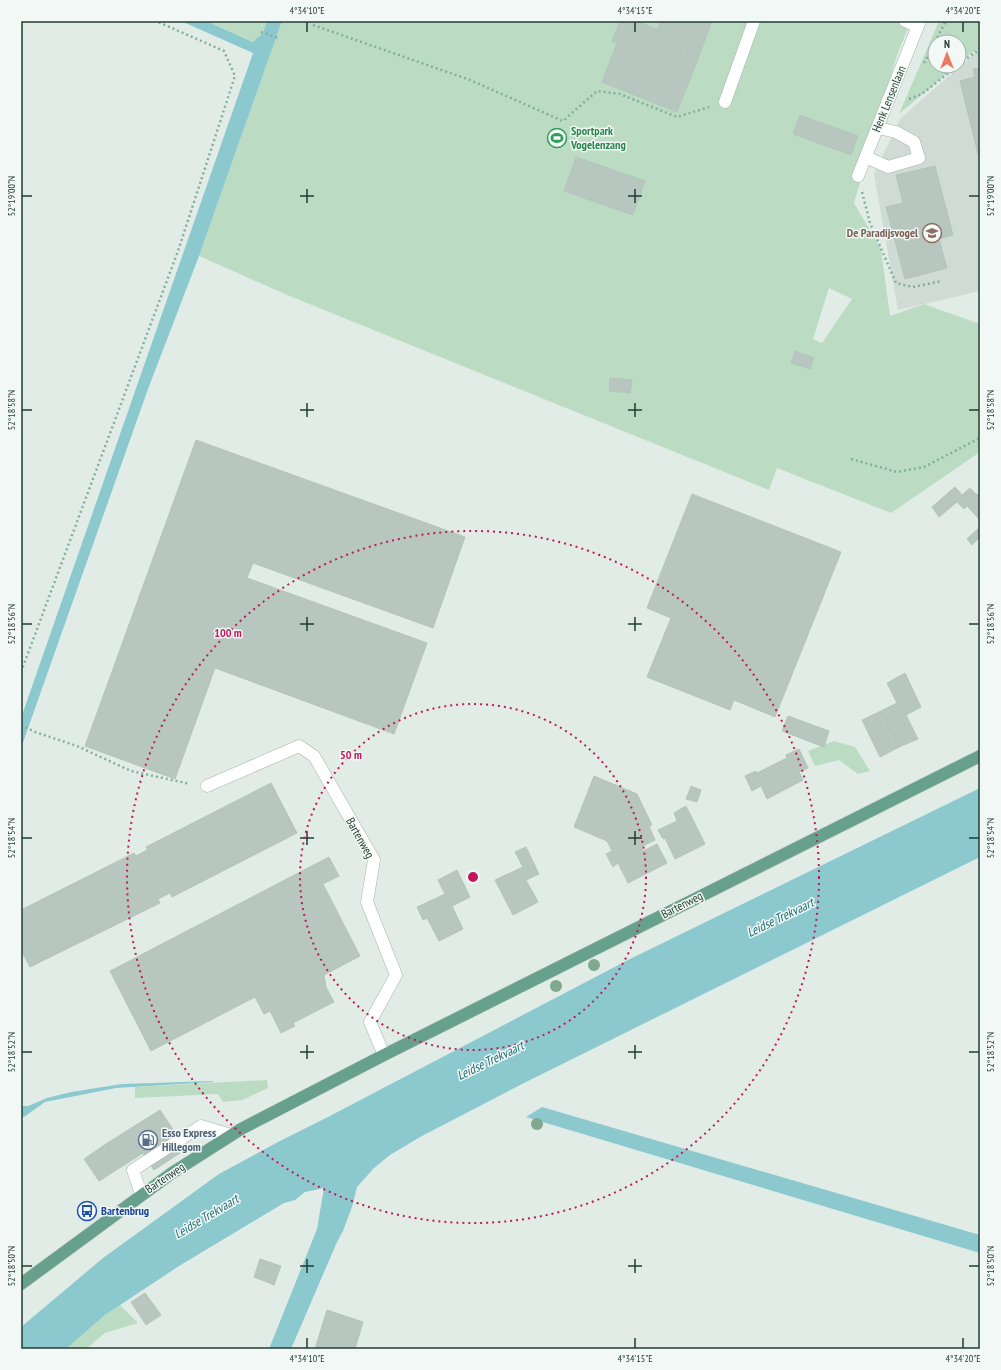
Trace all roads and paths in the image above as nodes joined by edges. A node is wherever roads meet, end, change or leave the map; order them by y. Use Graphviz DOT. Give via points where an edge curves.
graph roads {
  1 [pos="156,21"];
  2 [pos="754,21"];
  3 [pos="905,21"];
  4 [pos="946,21"];
  5 [pos="919,23"];
  6 [pos="313,25"];
  7 [pos="261,32"];
  8 [pos="939,34"];
  9 [pos="278,38"];
  10 [pos="980,49"];
  11 [pos="967,58"];
  12 [pos="947,74"];
  13 [pos="909,99"];
  14 [pos="725,102"];
  15 [pos="878,128"];
  16 [pos="866,157"];
  17 [pos="858,176"];
  18 [pos="942,281"];
  19 [pos="980,438"];
  20 [pos="851,459"];
  21 [pos="21,672"];
  22 [pos="21,726"];
  23 [pos="980,756"];
  24 [pos="206,786"];
  25 [pos="384,1054"];
  26 [pos="231,1135"];
  27 [pos="141,1194"];
  28 [pos="21,1284"];
  1 -- 21 [label="path" via="224,51 235,76 178,251"];
  2 -- 14 [label="street"];
  3 -- 5 [label="street"];
  4 -- 8 [label="path"];
  5 -- 15 [label="street, Henk Lensenlaan"];
  6 -- 14 [label="path" via="470,80 563,121 597,91 620,94 677,117"];
  7 -- 9 [label="path"];
  10 -- 11 [label="path"];
  12 -- 13 [label="path" via="922,94"];
  15 -- 16 [label="street, Henk Lensenlaan"];
  15 -- 16 [label="street" via="896,132 914,142 919,158 888,167"];
  16 -- 17 [label="street, Henk Lensenlaan"];
  17 -- 18 [label="path" via="870,223 896,283 913,287"];
  19 -- 20 [label="path" via="924,467 898,472"];
  22 -- 24 [label="path" via="77,746 131,771"];
  23 -- 25 [label="main road, Bartenweg"];
  24 -- 25 [label="street, Bartenweg" via="299,746 314,756 374,860 367,902 396,975 370,1022"];
  25 -- 26 [label="main road, Bartenweg"];
  26 -- 27 [label="main road, Bartenweg"];
  26 -- 27 [label="street" via="201,1126 194,1130 133,1170"];
  27 -- 28 [label="main road, Bartenweg"];
}
